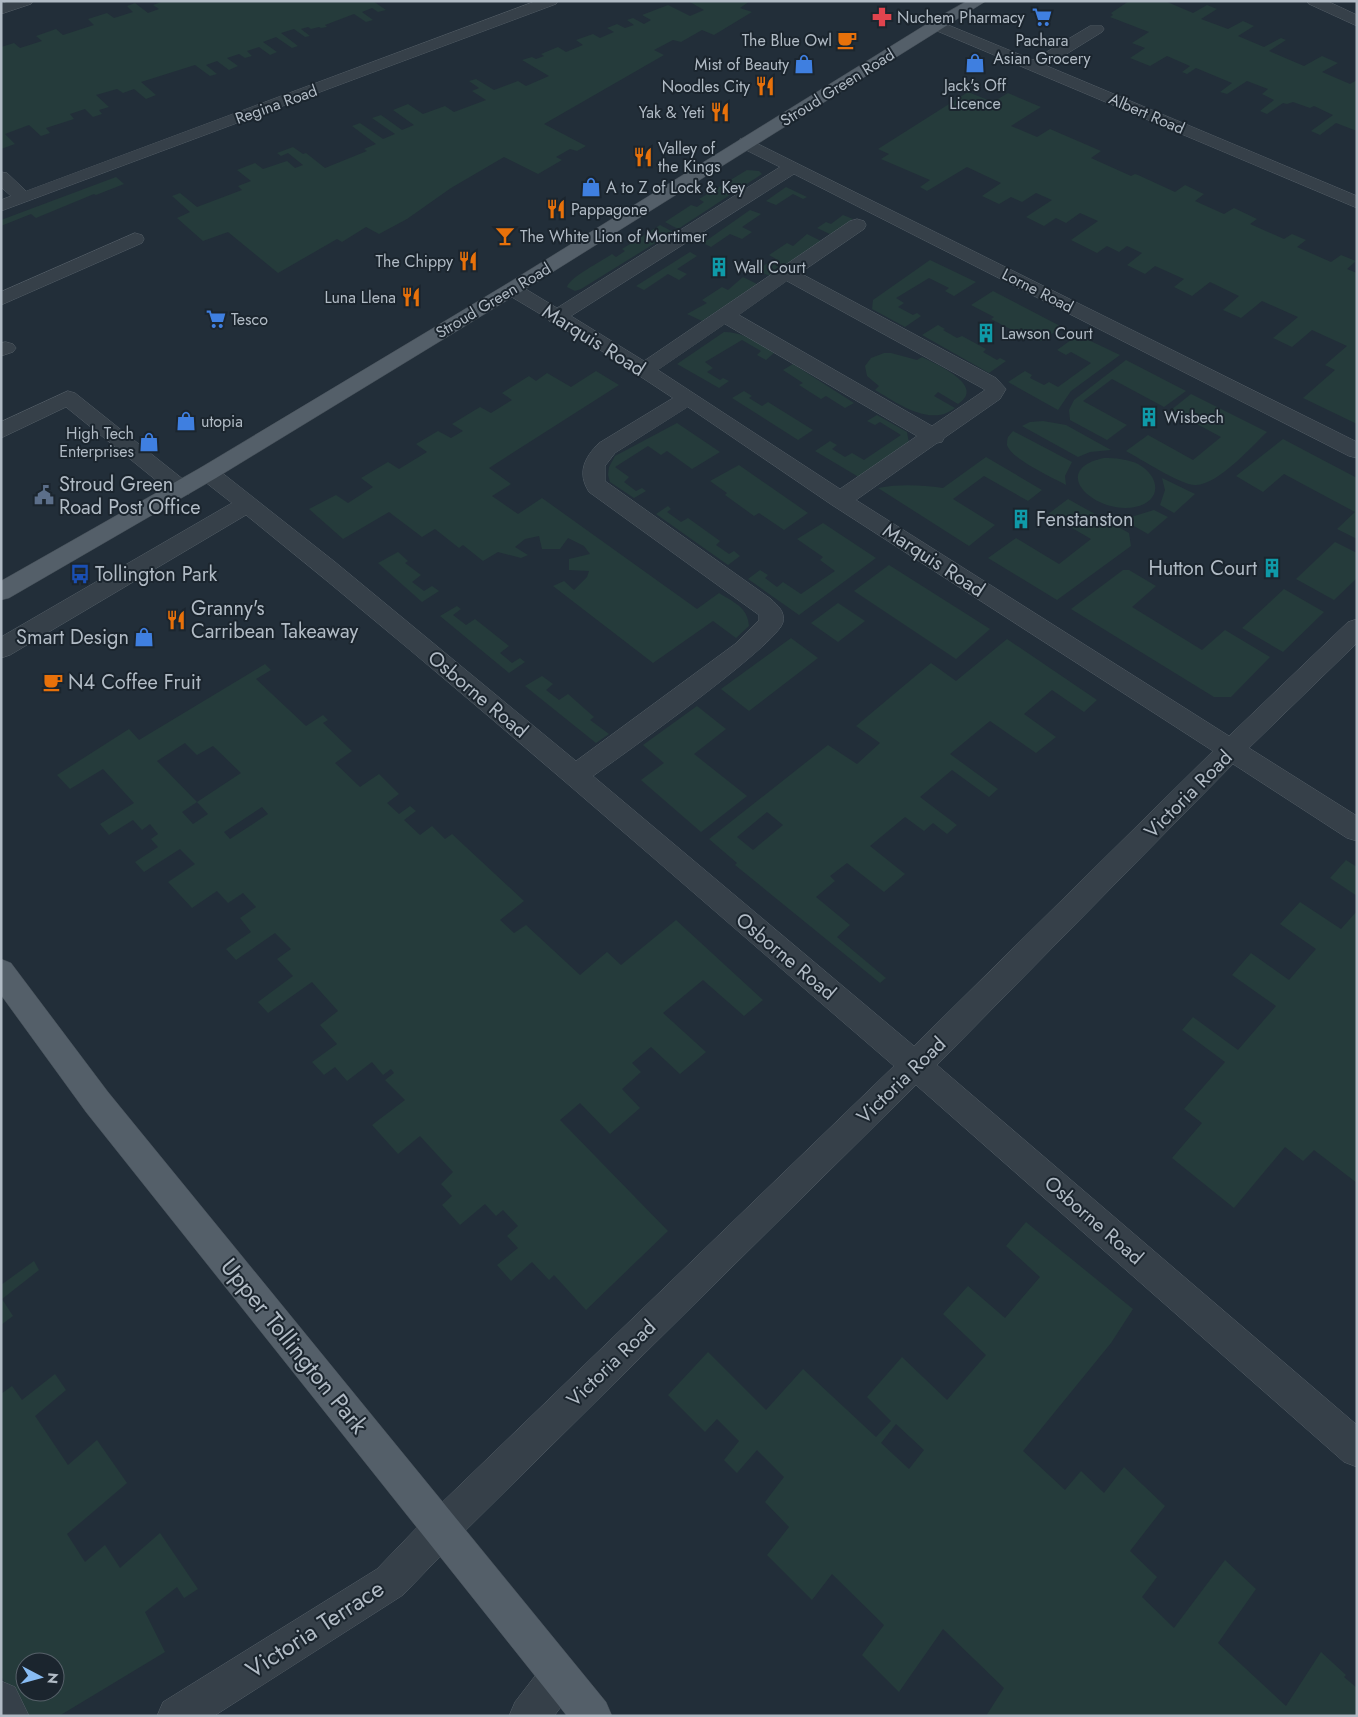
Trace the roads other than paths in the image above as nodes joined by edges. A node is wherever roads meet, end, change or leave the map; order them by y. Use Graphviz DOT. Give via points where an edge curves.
graph roads {
  1 [pos="26,1"];
  2 [pos="551,1"];
  3 [pos="979,1"];
  4 [pos="1314,1"];
  5 [pos="1,9"];
  6 [pos="1357,21"];
  7 [pos="936,25"];
  8 [pos="1096,30"];
  9 [pos="1035,66"];
  10 [pos="746,143"];
  11 [pos="793,166"];
  12 [pos="1,177"];
  13 [pos="23,198"];
  14 [pos="1357,204"];
  15 [pos="1,206"];
  16 [pos="857,225"];
  17 [pos="135,239"];
  18 [pos="786,273"];
  19 [pos="512,289"];
  20 [pos="1,298"];
  21 [pos="724,315"];
  22 [pos="556,316"];
  23 [pos="644,370"];
  24 [pos="688,398"];
  25 [pos="1,432"];
  26 [pos="934,437"];
  27 [pos="1357,452"];
  28 [pos="208,473"];
  29 [pos="180,489"];
  30 [pos="840,500"];
  31 [pos="246,505"];
  32 [pos="1,592"];
  33 [pos="1357,628"];
  34 [pos="1,650"];
  35 [pos="1232,749"];
  36 [pos="575,776"];
  37 [pos="1357,830"];
  38 [pos="1,972"];
  39 [pos="915,1066"];
  40 [pos="1357,1449"];
  41 [pos="442,1528"];
  42 [pos="559,1677"];
  43 [pos="1,1702"];
  44 [pos="9,1716"];
  45 [pos="177,1716"];
  46 [pos="529,1716"];
  47 [pos="592,1716"];
  1 -- 5 [label="street"];
  2 -- 13 [label="street, Regina Road"];
  3 -- 7 [label="main road, Stroud Green Road"];
  4 -- 6 [label="street"];
  7 -- 9 [label="street, Albert Road"];
  7 -- 10 [label="main road, Stroud Green Road"];
  8 -- 9 [label="street"];
  9 -- 14 [label="street, Albert Road"];
  10 -- 11 [label="street, Lorne Road"];
  10 -- 19 [label="main road, Stroud Green Road"];
  11 -- 22 [label="street"];
  11 -- 27 [label="street, Lorne Road"];
  12 -- 13 [label="street"];
  13 -- 15 [label="street, Regina Road"];
  16 -- 18 [label="street"];
  17 -- 20 [label="street"];
  18 -- 21 [label="street"];
  18 -- 26 [label="street" via="990,382 995,388 993,394"];
  19 -- 22 [label="street, Marquis Road"];
  19 -- 28 [label="main road, Stroud Green Road"];
  21 -- 23 [label="street"];
  21 -- 26 [label="street"];
  22 -- 23 [label="street, Marquis Road"];
  23 -- 24 [label="street, Marquis Road"];
  24 -- 30 [label="street, Marquis Road"];
  24 -- 36 [label="street" via="607,448 596,458 592,478 597,487 763,604 771,613 771,623 744,650"];
  25 -- 29 [label="street" via="68,398"];
  26 -- 30 [label="street"];
  28 -- 29 [label="main road, Stroud Green Road"];
  28 -- 31 [label="street, Osborne Road"];
  29 -- 32 [label="main road, Stroud Green Road"];
  30 -- 35 [label="street, Marquis Road"];
  31 -- 34 [label="street"];
  31 -- 36 [label="street, Osborne Road" via="327,568"];
  33 -- 35 [label="street, Victoria Road"];
  35 -- 37 [label="street, Marquis Road"];
  35 -- 39 [label="street, Victoria Road"];
  36 -- 39 [label="street, Osborne Road"];
  38 -- 41 [label="main road, Upper Tollington Park" via="97,1102"];
  39 -- 40 [label="street, Osborne Road"];
  39 -- 41 [label="street, Victoria Road"];
  41 -- 42 [label="main road, Upper Tollington Park"];
  41 -- 45 [label="street, Victoria Terrace" via="390,1582"];
  42 -- 46 [label="street"];
  42 -- 47 [label="main road, Upper Tollington Park"];
  43 -- 44 [label="street"];
}
